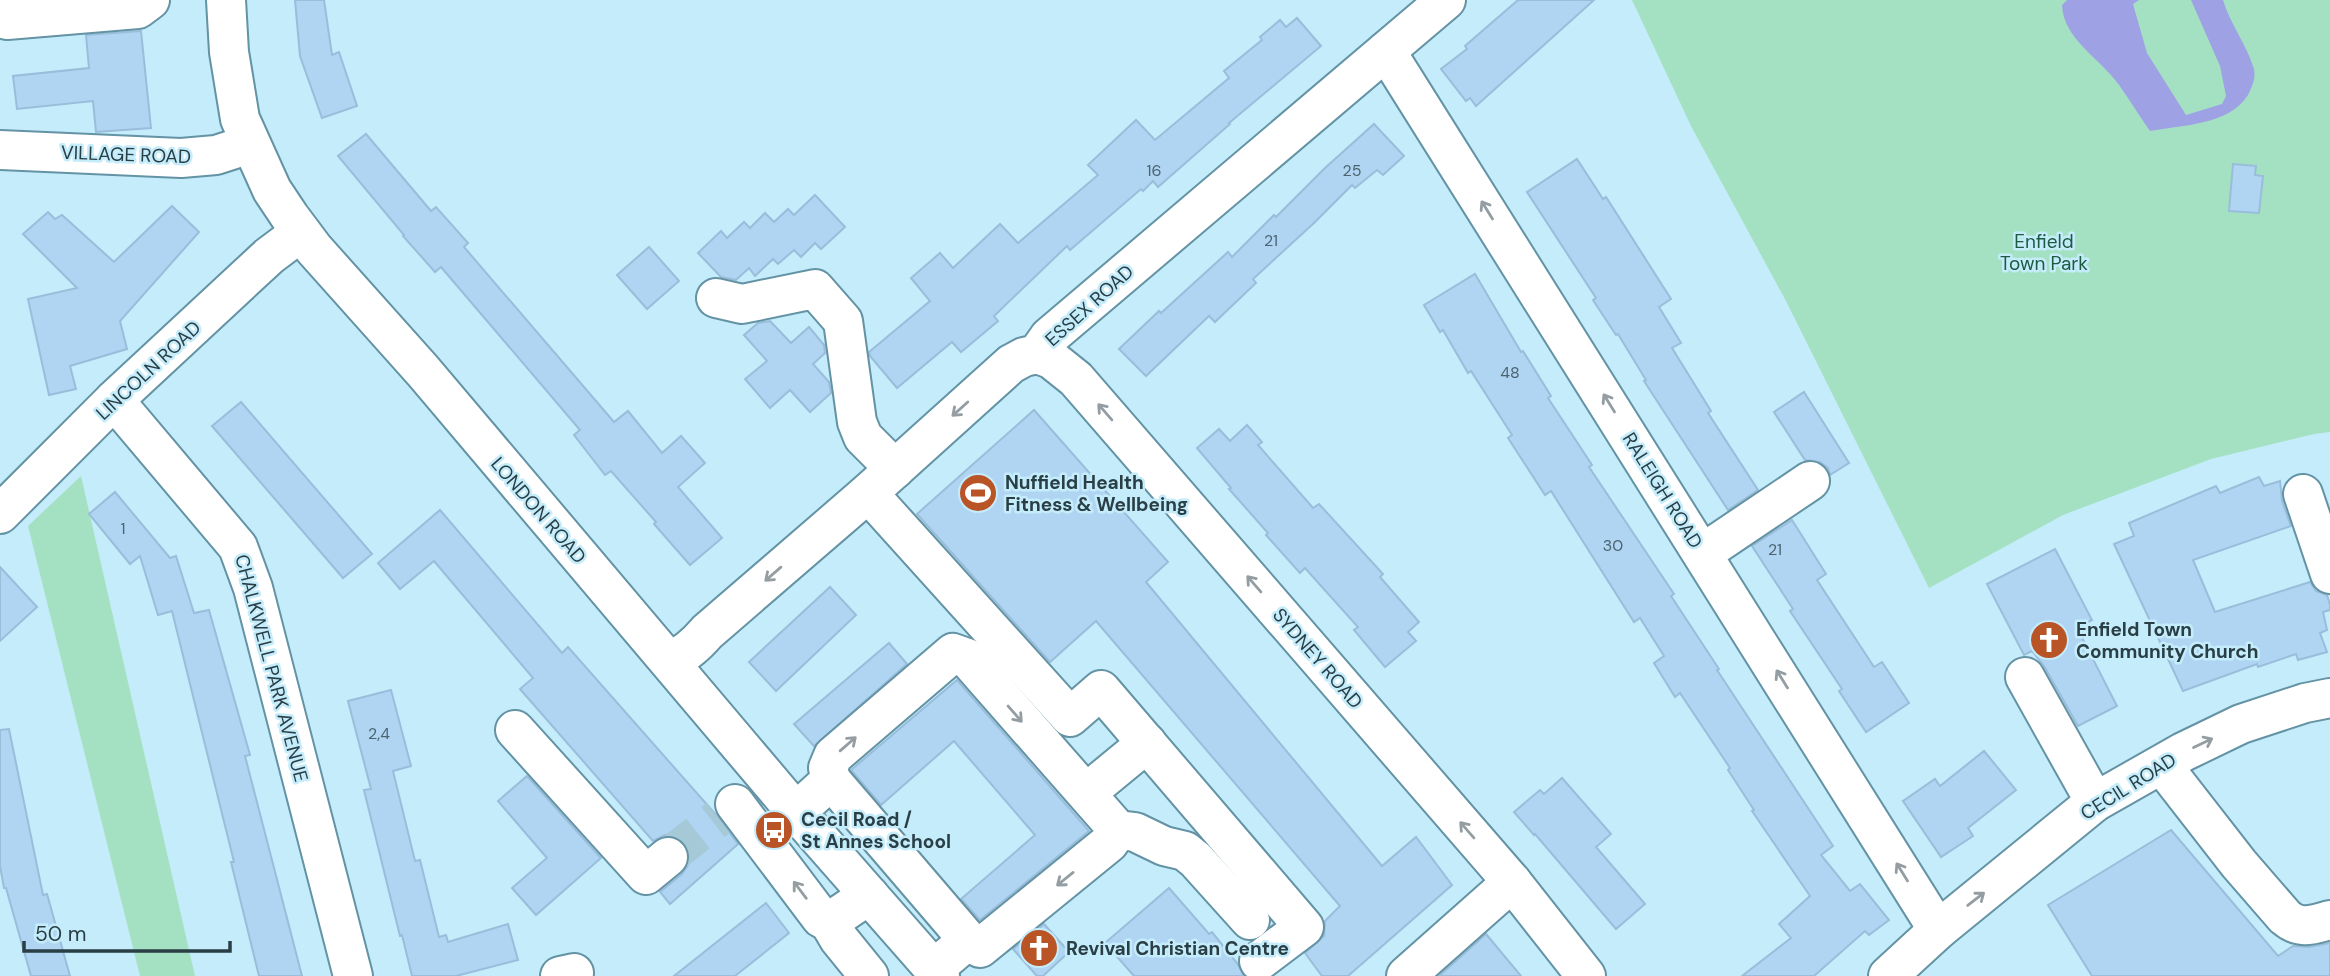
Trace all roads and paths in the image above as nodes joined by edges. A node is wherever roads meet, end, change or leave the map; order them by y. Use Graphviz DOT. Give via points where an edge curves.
graph roads {
  1 [pos="5,0"];
  2 [pos="150,0"];
  3 [pos="226,0"];
  4 [pos="1446,0"];
  5 [pos="1386,51"];
  6 [pos="250,144"];
  7 [pos="0,150"];
  8 [pos="301,232"];
  9 [pos="716,298"];
  10 [pos="1037,354"];
  11 [pos="114,400"];
  12 [pos="1810,481"];
  13 [pos="872,488"];
  14 [pos="2303,494"];
  15 [pos="0,514"];
  16 [pos="1703,553"];
  17 [pos="2330,573"];
  18 [pos="937,599"];
  19 [pos="669,661"];
  20 [pos="2025,677"];
  21 [pos="2330,698"];
  22 [pos="514,730"];
  23 [pos="1147,743"];
  24 [pos="2162,765"];
  25 [pos="768,779"];
  26 [pos="831,780"];
  27 [pos="1102,780"];
  28 [pos="2095,802"];
  29 [pos="796,813"];
  30 [pos="1118,830"];
  31 [pos="668,858"];
  32 [pos="1512,882"];
  33 [pos="869,895"];
  34 [pos="1250,920"];
  35 [pos="2330,920"];
  36 [pos="829,922"];
  37 [pos="1938,930"];
  38 [pos="968,940"];
  39 [pos="1259,961"];
  40 [pos="937,972"];
  41 [pos="353,976"];
  42 [pos="869,976"];
  43 [pos="1406,976"];
  44 [pos="1586,976"];
  45 [pos="1888,976"];
  1 -- 2 [label="street" via="8,20 138,9"];
  3 -- 6 [label="street, LONDON ROAD" via="236,102"];
  4 -- 5 [label="street, ESSEX ROAD"];
  5 -- 10 [label="street, ESSEX ROAD" via="1049,337"];
  16 -- 5 [label="street, RALEIGH ROAD, one-way"];
  6 -- 7 [label="street, VILLAGE ROAD" via="216,155 181,158"];
  6 -- 8 [label="street, LONDON ROAD" via="272,190"];
  8 -- 11 [label="street, LINCOLN ROAD" via="269,256"];
  8 -- 19 [label="street, LONDON ROAD"];
  9 -- 13 [label="street" via="742,304 815,289 843,321"];
  10 -- 13 [label="street, ESSEX ROAD, one-way" via="1011,364"];
  32 -- 10 [label="street, SYDNEY ROAD, one-way" via="1076,379"];
  11 -- 15 [label="street, LINCOLN ROAD"];
  11 -- 41 [label="street, CHALKWELL PARK AVENUE" via="239,547"];
  12 -- 16 [label="street"];
  13 -- 18 [label="street"];
  13 -- 19 [label="street, ESSEX ROAD, one-way" via="690,649"];
  13 -- 23 [label="street" via="1070,717 1101,690"];
  14 -- 17 [label="street"];
  37 -- 16 [label="street, RALEIGH ROAD, one-way"];
  19 -- 25 [label="street, LONDON ROAD"];
  20 -- 28 [label="street"];
  24 -- 21 [label="street, CECIL ROAD, one-way" via="2241,724"];
  22 -- 31 [label="street" via="646,874"];
  23 -- 27 [label="street"];
  23 -- 39 [label="street" via="1304,927"];
  24 -- 28 [label="street, CECIL ROAD"];
  24 -- 35 [label="street" via="2285,917 2294,925 2305,926"];
  25 -- 29 [label="street, LONDON ROAD"];
  36 -- 25 [label="street, one-way" via="727,811"];
  26 -- 29 [label="street"];
  26 -- 30 [label="street, one-way" via="828,768 833,757 953,653 967,658"];
  26 -- 38 [label="street"];
  37 -- 28 [label="street, CECIL ROAD, one-way"];
  29 -- 33 [label="street, LONDON ROAD"];
  30 -- 34 [label="street" via="1185,851"];
  30 -- 38 [label="street, one-way" via="1109,843 980,948"];
  32 -- 43 [label="street"];
  32 -- 44 [label="street, SYDNEY ROAD"];
  33 -- 36 [label="street"];
  33 -- 40 [label="street, LONDON ROAD"];
  36 -- 42 [label="street"];
  37 -- 45 [label="street, CECIL ROAD"];
  38 -- 40 [label="street"];
}
